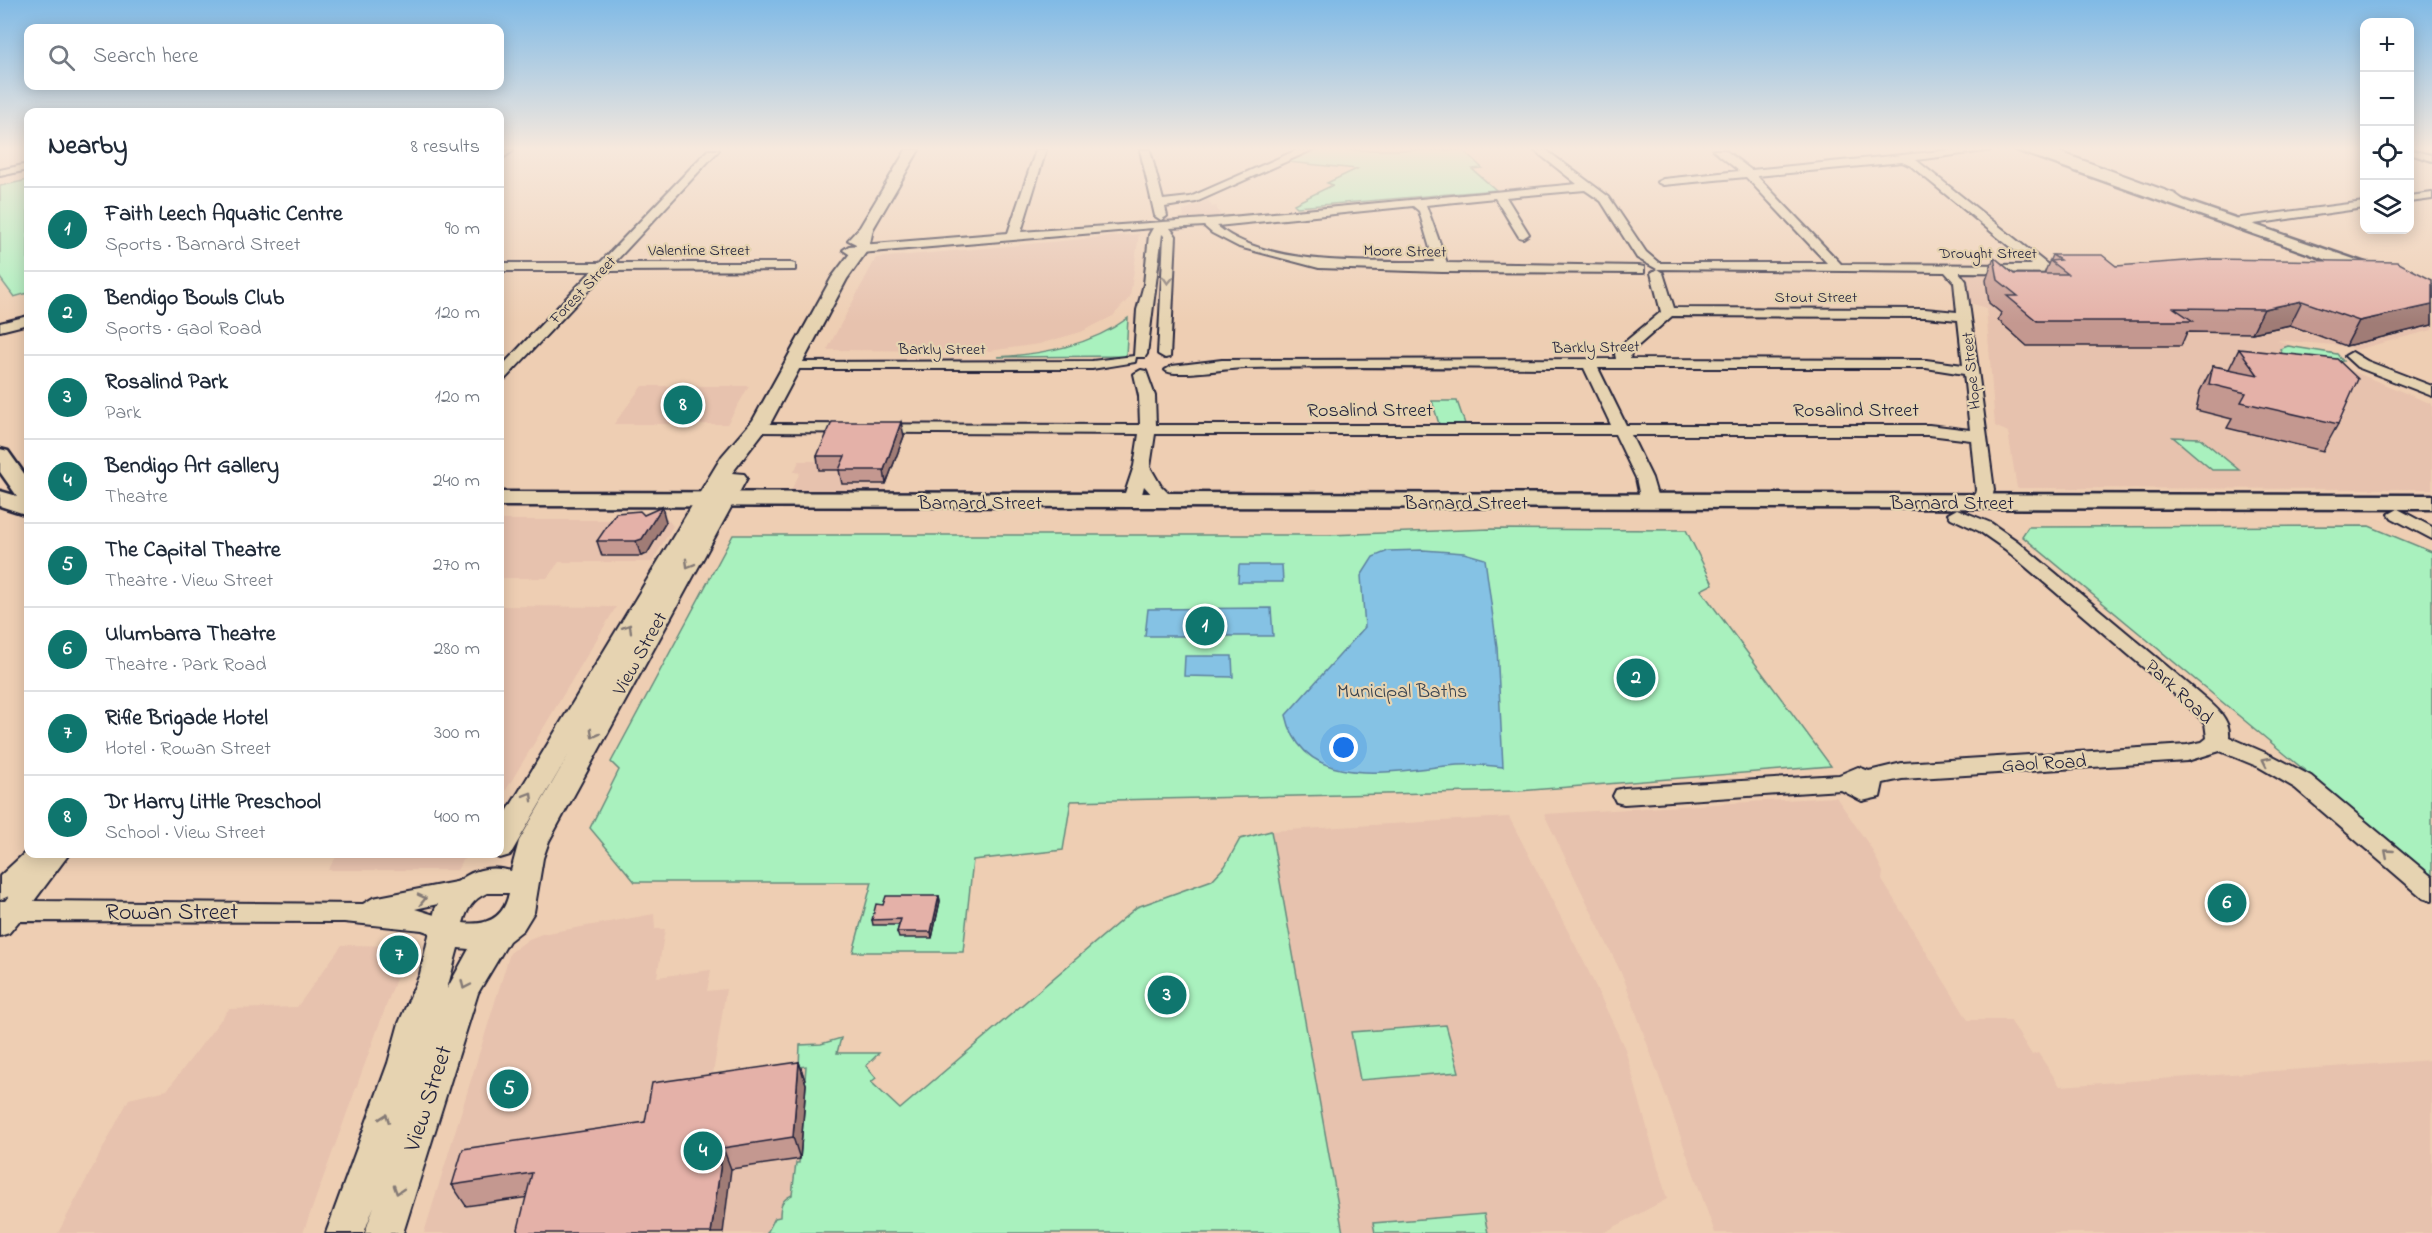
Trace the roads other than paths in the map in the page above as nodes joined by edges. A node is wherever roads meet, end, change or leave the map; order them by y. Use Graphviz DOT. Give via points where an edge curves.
graph roads {
  1 [pos="659,208"];
  2 [pos="879,208"];
  3 [pos="1022,208"];
  4 [pos="1160,208"];
  5 [pos="1352,208"];
  6 [pos="1422,208"];
  7 [pos="1506,208"];
  8 [pos="1610,208"];
  9 [pos="1781,208"];
  10 [pos="1969,208"];
  11 [pos="2193,208"];
  12 [pos="2196,208"];
  13 [pos="2345,208"];
  14 [pos="2238,222"];
  15 [pos="1207,223"];
  16 [pos="1161,225"];
  17 [pos="1523,234"];
  18 [pos="1013,237"];
  19 [pos="854,250"];
  20 [pos="2356,262"];
  21 [pos="504,267"];
  22 [pos="791,267"];
  23 [pos="602,268"];
  24 [pos="1442,268"];
  25 [pos="1649,268"];
  26 [pos="1838,268"];
  27 [pos="1948,268"];
  28 [pos="2045,269"];
  29 [pos="2082,269"];
  30 [pos="2322,270"];
  31 [pos="2432,285"];
  32 [pos="2432,292"];
  33 [pos="1668,312"];
  34 [pos="1964,317"];
  35 [pos="24,321"];
  36 [pos="0,327"];
  37 [pos="2352,356"];
  38 [pos="1169,363"];
  39 [pos="1589,364"];
  40 [pos="1624,364"];
  41 [pos="1136,365"];
  42 [pos="792,366"];
  43 [pos="1970,370"];
  44 [pos="504,372"];
  45 [pos="2432,391"];
  46 [pos="1149,397"];
  47 [pos="762,425"];
  48 [pos="1146,429"];
  49 [pos="1620,430"];
  50 [pos="1978,436"];
  51 [pos="0,456"];
  52 [pos="1142,468"];
  53 [pos="1644,478"];
  54 [pos="24,489"];
  55 [pos="24,495"];
  56 [pos="0,497"];
  57 [pos="1983,498"];
  58 [pos="504,500"];
  59 [pos="2241,501"];
  60 [pos="1131,502"];
  61 [pos="1168,502"];
  62 [pos="1298,502"];
  63 [pos="1650,502"];
  64 [pos="1683,502"];
  65 [pos="2432,502"];
  66 [pos="711,507"];
  67 [pos="24,508"];
  68 [pos="1816,508"];
  69 [pos="2388,508"];
  70 [pos="24,510"];
  71 [pos="0,513"];
  72 [pos="504,513"];
  73 [pos="1272,514"];
  74 [pos="1451,514"];
  75 [pos="1957,514"];
  76 [pos="2311,514"];
  77 [pos="2432,514"];
  78 [pos="2432,534"];
  79 [pos="2011,545"];
  80 [pos="2217,741"];
  81 [pos="1624,796"];
  82 [pos="504,841"];
  83 [pos="37,858"];
  84 [pos="53,858"];
  85 [pos="492,858"];
  86 [pos="523,886"];
  87 [pos="469,887"];
  88 [pos="2432,891"];
  89 [pos="3,909"];
  90 [pos="344,912"];
  91 [pos="446,930"];
  92 [pos="496,935"];
  93 [pos="345,1233"];
  94 [pos="384,1233"];
  1 -- 23 [label="street, Forest Street"];
  2 -- 19 [label="street, View Street" via="866,229 867,236"];
  3 -- 18 [label="street"];
  4 -- 16 [label="street"];
  5 -- 15 [label="street"];
  6 -- 24 [label="street"];
  7 -- 17 [label="street"];
  8 -- 25 [label="street"];
  9 -- 26 [label="street"];
  10 -- 28 [label="street"];
  11 -- 14 [label="main road"];
  12 -- 14 [label="main road"];
  13 -- 14 [label="street"];
  14 -- 20 [label="main road"];
  15 -- 16 [label="street"];
  15 -- 24 [label="street, Moore Street" via="1251,247 1301,261"];
  16 -- 18 [label="street"];
  16 -- 38 [label="street, one-way" via="1170,236"];
  16 -- 41 [label="street" via="1155,235 1151,284"];
  18 -- 19 [label="street"];
  19 -- 42 [label="street, View Street" via="849,268 840,277"];
  20 -- 30 [label="street"];
  20 -- 31 [label="main road"];
  20 -- 32 [label="main road"];
  21 -- 23 [label="street, Valentine Street"];
  22 -- 23 [label="street, Valentine Street"];
  23 -- 44 [label="street, Forest Street"];
  24 -- 25 [label="street, Moore Street"];
  25 -- 26 [label="street, Drought Street"];
  25 -- 33 [label="street"];
  26 -- 27 [label="street, Drought Street"];
  27 -- 28 [label="street, Drought Street"];
  27 -- 34 [label="street, Hope Street" via="1959,281"];
  28 -- 29 [label="street, Drought Street"];
  33 -- 34 [label="street, Stout Street" via="1925,313"];
  33 -- 40 [label="street" via="1625,349"];
  34 -- 43 [label="street, Hope Street"];
  35 -- 36 [label="street"];
  37 -- 45 [label="street" via="2357,362"];
  38 -- 39 [label="street, Barkly Street"];
  38 -- 41 [label="street"];
  38 -- 41 [label="street" via="1156,375"];
  38 -- 46 [label="street"];
  39 -- 40 [label="street, Barkly Street"];
  39 -- 49 [label="street"];
  40 -- 43 [label="street, Barkly Street" via="1926,364"];
  41 -- 42 [label="street, Barkly Street"];
  41 -- 46 [label="street"];
  42 -- 47 [label="street, View Street"];
  43 -- 50 [label="street, Hope Street"];
  46 -- 48 [label="street"];
  47 -- 48 [label="street, Rosalind Street"];
  47 -- 66 [label="street, View Street"];
  48 -- 49 [label="street, Rosalind Street"];
  48 -- 52 [label="street"];
  49 -- 50 [label="street, Rosalind Street" via="1929,430"];
  49 -- 53 [label="street"];
  50 -- 57 [label="street, Hope Street"];
  51 -- 54 [label="main road"];
  52 -- 60 [label="street"];
  52 -- 61 [label="street" via="1148,482"];
  53 -- 63 [label="street"];
  53 -- 64 [label="street" via="1656,489"];
  55 -- 56 [label="main road"];
  56 -- 67 [label="main road"];
  57 -- 59 [label="main road, Barnard Street" via="2019,502"];
  57 -- 68 [label="main road" via="1965,508"];
  57 -- 75 [label="main road, Barnard Street"];
  57 -- 76 [label="main road, Barnard Street"];
  57 -- 79 [label="street, Park Road"];
  58 -- 66 [label="main road, Barnard Street"];
  59 -- 69 [label="main road, Barnard Street"];
  59 -- 76 [label="main road" via="2262,508"];
  60 -- 61 [label="main road, Barnard Street"];
  60 -- 66 [label="main road, Barnard Street"];
  60 -- 73 [label="main road" via="1142,508 1229,508"];
  61 -- 62 [label="main road, Barnard Street"];
  62 -- 63 [label="main road, Barnard Street"];
  62 -- 74 [label="main road" via="1437,508"];
  63 -- 64 [label="main road, Barnard Street"];
  63 -- 68 [label="main road" via="1662,509"];
  64 -- 68 [label="main road, Barnard Street"];
  65 -- 69 [label="main road, Barnard Street"];
  66 -- 72 [label="main road, Barnard Street"];
  66 -- 73 [label="main road, Barnard Street"];
  82 -- 66 [label="street, View Street, one-way"];
  66 -- 86 [label="street, View Street, one-way" via="542,826 528,855"];
  68 -- 74 [label="main road, Barnard Street"];
  68 -- 75 [label="main road, Barnard Street"];
  69 -- 76 [label="main road, Barnard Street"];
  69 -- 77 [label="main road, Barnard Street"];
  69 -- 78 [label="street"];
  70 -- 71 [label="main road"];
  73 -- 74 [label="main road, Barnard Street"];
  75 -- 79 [label="street, Park Road"];
  79 -- 80 [label="street, Park Road" via="2205,710 2218,729"];
  80 -- 81 [label="street, Gaol Road" via="2209,748 2187,753 1902,771 1858,781"];
  88 -- 80 [label="street, Park Road, one-way" via="2303,782"];
  83 -- 89 [label="street"];
  84 -- 89 [label="street"];
  85 -- 87 [label="street"];
  86 -- 87 [label="street" via="494,880"];
  86 -- 92 [label="street, View Street" via="519,912"];
  90 -- 87 [label="street, Rowan Street, one-way"];
  87 -- 91 [label="street, View Street" via="451,909"];
  89 -- 90 [label="street, Rowan Street"];
  90 -- 91 [label="street, Rowan Street" via="424,920"];
  91 -- 92 [label="street" via="467,937"];
  93 -- 91 [label="street, View Street, one-way" via="436,974"];
  92 -- 94 [label="street, View Street, one-way" via="461,993"];
}
